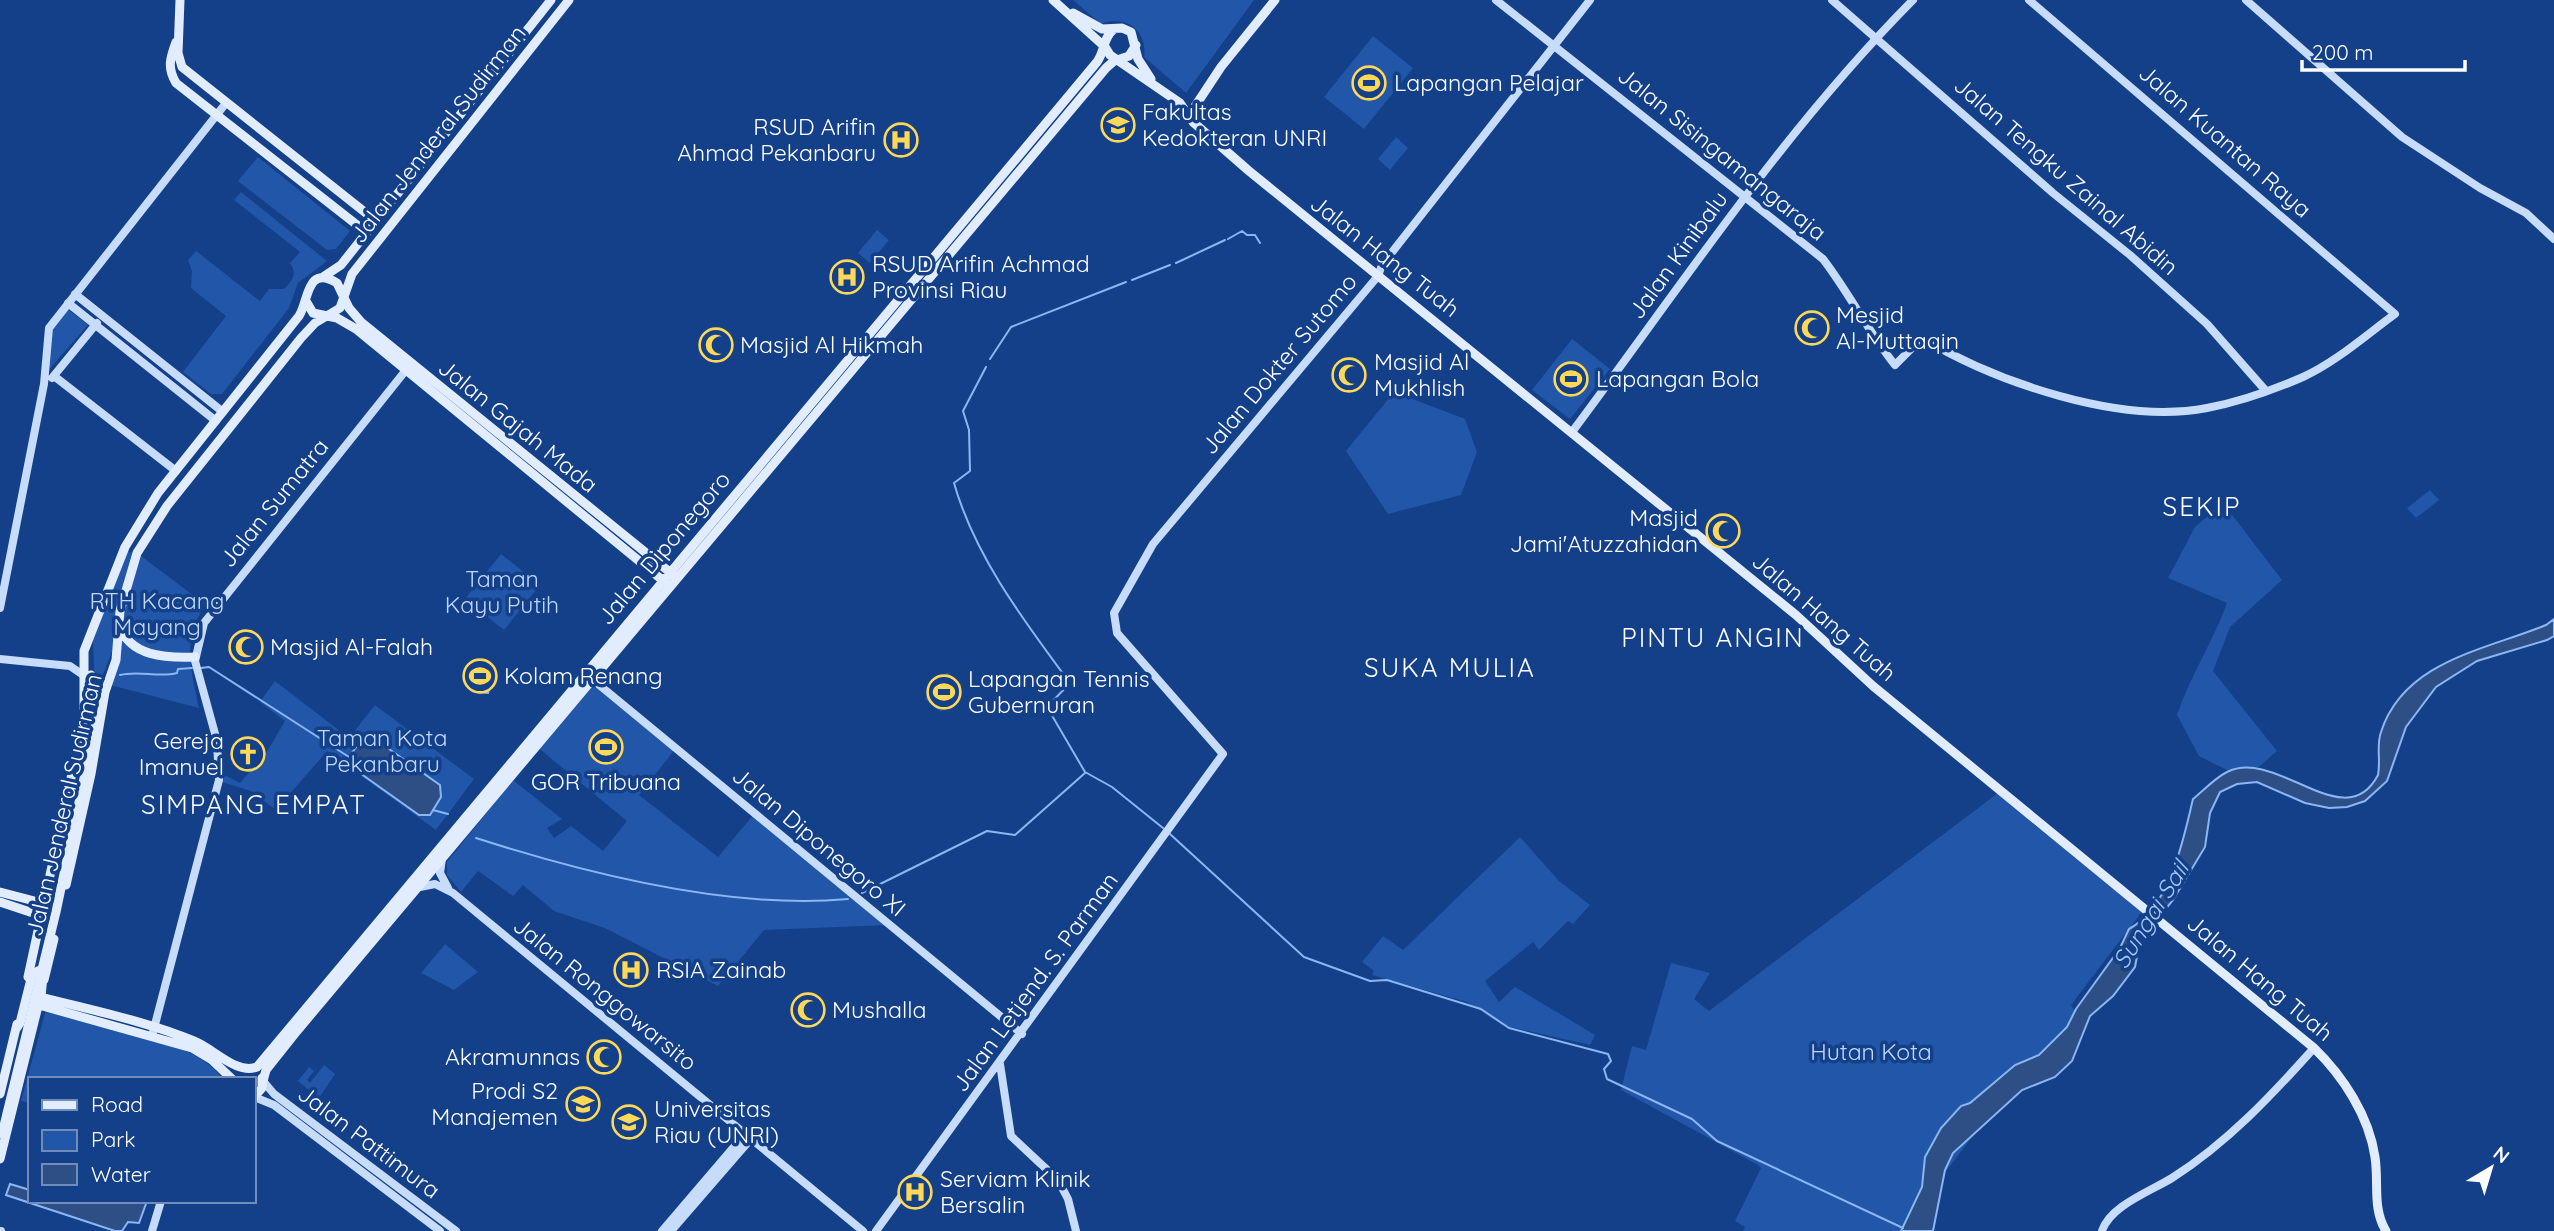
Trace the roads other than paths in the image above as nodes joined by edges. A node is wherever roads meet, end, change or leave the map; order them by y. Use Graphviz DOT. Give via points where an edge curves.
graph roads {
  1 [pos="180,0"];
  2 [pos="551,0"];
  3 [pos="569,0"];
  4 [pos="1275,0"];
  5 [pos="1496,0"];
  6 [pos="1590,0"];
  7 [pos="1832,0"];
  8 [pos="1913,0"];
  9 [pos="2029,0"];
  10 [pos="2246,0"];
  11 [pos="1057,3"];
  12 [pos="1113,30"];
  13 [pos="178,36"];
  14 [pos="1874,39"];
  15 [pos="1136,45"];
  16 [pos="1553,45"];
  17 [pos="1105,47"];
  18 [pos="1118,59"];
  19 [pos="1154,83"];
  20 [pos="226,103"];
  21 [pos="217,116"];
  22 [pos="1188,117"];
  23 [pos="436,145"];
  24 [pos="447,154"];
  25 [pos="1745,195"];
  26 [pos="361,209"];
  27 [pos="352,221"];
  28 [pos="376,221"];
  29 [pos="366,232"];
  30 [pos="2554,239"];
  31 [pos="1378,276"];
  32 [pos="318,279"];
  33 [pos="75,294"];
  34 [pos="344,296"];
  35 [pos="305,298"];
  36 [pos="68,303"];
  37 [pos="102,316"];
  38 [pos="330,316"];
  39 [pos="96,325"];
  40 [pos="406,370"];
  41 [pos="54,376"];
  42 [pos="44,384"];
  43 [pos="432,386"];
  44 [pos="2266,391"];
  45 [pos="223,412"];
  46 [pos="216,421"];
  47 [pos="487,430"];
  48 [pos="1572,432"];
  49 [pos="176,471"];
  50 [pos="673,575"];
  51 [pos="666,583"];
  52 [pos="0,608"];
  53 [pos="118,623"];
  54 [pos="90,642"];
  55 [pos="117,648"];
  56 [pos="84,651"];
  57 [pos="195,657"];
  58 [pos="0,659"];
  59 [pos="51,664"];
  60 [pos="86,677"];
  61 [pos="592,679"];
  62 [pos="96,692"];
  63 [pos="545,728"];
  64 [pos="1223,754"];
  65 [pos="63,825"];
  66 [pos="79,829"];
  67 [pos="442,859"];
  68 [pos="419,887"];
  69 [pos="0,892"];
  70 [pos="453,893"];
  71 [pos="0,902"];
  72 [pos="46,904"];
  73 [pos="57,915"];
  74 [pos="42,916"];
  75 [pos="361,948"];
  76 [pos="40,1001"];
  77 [pos="16,1028"];
  78 [pos="153,1032"];
  79 [pos="1021,1034"];
  80 [pos="2314,1048"];
  81 [pos="1000,1063"];
  82 [pos="250,1069"];
  83 [pos="232,1077"];
  84 [pos="236,1077"];
  85 [pos="263,1081"];
  86 [pos="0,1094"];
  87 [pos="256,1096"];
  88 [pos="256,1098"];
  89 [pos="0,1124"];
  90 [pos="747,1137"];
  91 [pos="0,1147"];
  92 [pos="0,1158"];
  93 [pos="160,1203"];
  94 [pos="152,1231"];
  95 [pos="440,1231"];
  96 [pos="456,1231"];
  97 [pos="662,1231"];
  98 [pos="671,1231"];
  99 [pos="863,1231"];
  100 [pos="876,1231"];
  101 [pos="1076,1231"];
  102 [pos="2102,1231"];
  103 [pos="2386,1231"];
  1 -- 13 [label="main road"];
  2 -- 23 [label="main road, Jalan Jenderal Sudirman"];
  3 -- 24 [label="main road, Jalan Jenderal Sudirman"];
  4 -- 22 [label="main road"];
  5 -- 16 [label="street, Jalan Sisingamangaraja"];
  6 -- 16 [label="street, Jalan Dokter Sutomo"];
  7 -- 14 [label="street, Jalan Tengku Zainal Abidin"];
  8 -- 14 [label="street, Jalan Kinibalu"];
  9 -- 44 [label="street, Jalan Kuantan Raya" via="2395,314 2305,376"];
  10 -- 30 [label="street" via="2402,136 2526,213"];
  11 -- 12 [label="main road" via="1096,26"];
  11 -- 17 [label="main road"];
  12 -- 15 [label="main road" via="1128,30"];
  12 -- 17 [label="main road" via="1105,38"];
  13 -- 20 [label="main road" via="182,67"];
  13 -- 21 [label="main road" via="170,58 172,76"];
  14 -- 25 [label="street, Jalan Kinibalu"];
  14 -- 44 [label="street, Jalan Tengku Zainal Abidin" via="2130,254 2207,324"];
  15 -- 18 [label="main road" via="1129,56"];
  15 -- 19 [label="main road, Jalan Hang Tuah" via="1138,59"];
  16 -- 25 [label="street, Jalan Sisingamangaraja"];
  16 -- 31 [label="street, Jalan Dokter Sutomo"];
  17 -- 18 [label="main road"];
  17 -- 50 [label="main road, Jalan Diponegoro"];
  18 -- 19 [label="main road, Jalan Hang Tuah"];
  18 -- 50 [label="main road, Jalan Diponegoro"];
  19 -- 22 [label="main road, Jalan Hang Tuah" via="1180,103"];
  20 -- 21 [label="street"];
  20 -- 26 [label="main road"];
  21 -- 27 [label="main road"];
  21 -- 33 [label="street"];
  22 -- 31 [label="main road, Jalan Hang Tuah"];
  23 -- 24 [label="main road"];
  23 -- 28 [label="main road, Jalan Jenderal Sudirman"];
  24 -- 34 [label="main road, Jalan Jenderal Sudirman" via="352,274"];
  25 -- 44 [label="street, Jalan Sisingamangaraja" via="1823,259 1895,365 1922,338 2023,383 2125,408 2206,408"];
  25 -- 48 [label="street, Jalan Kinibalu"];
  26 -- 27 [label="main road"];
  26 -- 28 [label="main road"];
  27 -- 29 [label="main road"];
  28 -- 29 [label="main road, Jalan Jenderal Sudirman"];
  29 -- 32 [label="main road, Jalan Jenderal Sudirman" via="341,265"];
  31 -- 48 [label="main road, Jalan Hang Tuah"];
  31 -- 64 [label="street, Jalan Dokter Sutomo" via="1153,544 1114,613 1121,641"];
  32 -- 34 [label="main road" via="337,283"];
  32 -- 35 [label="main road"];
  33 -- 36 [label="street"];
  33 -- 37 [label="street"];
  34 -- 38 [label="main road" via="340,309"];
  34 -- 43 [label="main road, Jalan Gajah Mada" via="361,322"];
  35 -- 38 [label="main road" via="313,313"];
  35 -- 45 [label="main road, Jalan Jenderal Sudirman" via="299,316"];
  36 -- 39 [label="street"];
  36 -- 42 [label="street" via="49,328"];
  37 -- 39 [label="street"];
  37 -- 45 [label="street"];
  38 -- 40 [label="main road, Jalan Gajah Mada" via="347,323"];
  38 -- 53 [label="main road, Jalan Jenderal Sudirman" via="301,338 156,521 127,580"];
  39 -- 41 [label="street"];
  39 -- 46 [label="street"];
  40 -- 43 [label="main road, Jalan Gajah Mada"];
  40 -- 57 [label="street, Jalan Sumatra" via="215,607 204,622"];
  41 -- 42 [label="street"];
  41 -- 49 [label="street"];
  42 -- 52 [label="street"];
  43 -- 47 [label="main road, Jalan Gajah Mada"];
  45 -- 46 [label="main road, Jalan Jenderal Sudirman"];
  46 -- 49 [label="main road, Jalan Jenderal Sudirman"];
  47 -- 50 [label="main road, Jalan Gajah Mada"];
  47 -- 51 [label="main road, Jalan Gajah Mada"];
  48 -- 80 [label="main road, Jalan Hang Tuah"];
  49 -- 54 [label="main road, Jalan Jenderal Sudirman" via="128,541"];
  50 -- 51 [label="main road, Jalan Diponegoro"];
  51 -- 61 [label="main road, Jalan Diponegoro"];
  51 -- 63 [label="main road, Jalan Diponegoro"];
  53 -- 55 [label="main road, Jalan Jenderal Sudirman"];
  53 -- 57 [label="main road" via="127,641 141,650"];
  54 -- 56 [label="main road, Jalan Jenderal Sudirman"];
  54 -- 62 [label="main road"];
  55 -- 62 [label="main road"];
  55 -- 66 [label="main road, Jalan Jenderal Sudirman"];
  56 -- 59 [label="street" via="74,662"];
  56 -- 60 [label="main road, Jalan Jenderal Sudirman"];
  57 -- 78 [label="street, Jalan Sumatra" via="217,741 219,780"];
  58 -- 59 [label="street"];
  59 -- 60 [label="street" via="74,667"];
  60 -- 65 [label="main road, Jalan Jenderal Sudirman" via="84,718"];
  61 -- 63 [label="main road, Jalan Diponegoro"];
  61 -- 79 [label="street, Jalan Diponegoro XI"];
  62 -- 89 [label="main road, bridge"];
  62 -- 91 [label="main road, bridge" via="78,812"];
  63 -- 67 [label="main road, Jalan Diponegoro"];
  63 -- 75 [label="main road, Jalan Diponegoro"];
  64 -- 79 [label="street, Jalan Letjend. S. Parman"];
  65 -- 66 [label="main road" via="60,854 64,859 70,856"];
  65 -- 72 [label="main road, Jalan Jenderal Sudirman"];
  66 -- 73 [label="main road, Jalan Jenderal Sudirman"];
  67 -- 68 [label="main road, Jalan Diponegoro"];
  67 -- 70 [label="street" via="440,873"];
  68 -- 70 [label="street, Jalan Ronggowarsito" via="435,884"];
  68 -- 75 [label="main road, Jalan Diponegoro"];
  69 -- 72 [label="main road"];
  70 -- 90 [label="street, Jalan Ronggowarsito"];
  71 -- 74 [label="main road"];
  72 -- 73 [label="main road"];
  72 -- 74 [label="main road, Jalan Jenderal Sudirman"];
  73 -- 74 [label="main road"];
  73 -- 76 [label="main road, Jalan Jenderal Sudirman"];
  74 -- 77 [label="main road, Jalan Jenderal Sudirman"];
  75 -- 82 [label="main road, Jalan Diponegoro" via="260,1065"];
  75 -- 85 [label="main road, Jalan Diponegoro" via="266,1070"];
  76 -- 77 [label="main road" via="43,976 38,971 32,975"];
  76 -- 78 [label="main road"];
  76 -- 92 [label="main road, Jalan Jenderal Sudirman"];
  77 -- 86 [label="main road, Jalan Jenderal Sudirman"];
  78 -- 82 [label="main road" via="194,1041"];
  78 -- 83 [label="main road" via="200,1051"];
  79 -- 81 [label="street, Jalan Letjend. S. Parman"];
  80 -- 102 [label="street" via="2224,1141 2113,1211"];
  80 -- 103 [label="main road, Jalan Hang Tuah" via="2349,1091 2371,1138 2377,1213"];
  81 -- 100 [label="street, Jalan Letjend. S. Parman"];
  81 -- 101 [label="street" via="1011,1136 1058,1180"];
  82 -- 84 [label="main road, Jalan Diponegoro"];
  82 -- 85 [label="main road"];
  85 -- 87 [label="main road, Jalan Diponegoro"];
  85 -- 96 [label="street, Jalan Pattimura" via="274,1094"];
  88 -- 95 [label="street, Jalan Pattimura" via="274,1105"];
  90 -- 97 [label="street"];
  90 -- 98 [label="street"];
  90 -- 99 [label="street, Jalan Ronggowarsito"];
  93 -- 94 [label="street"];
}
